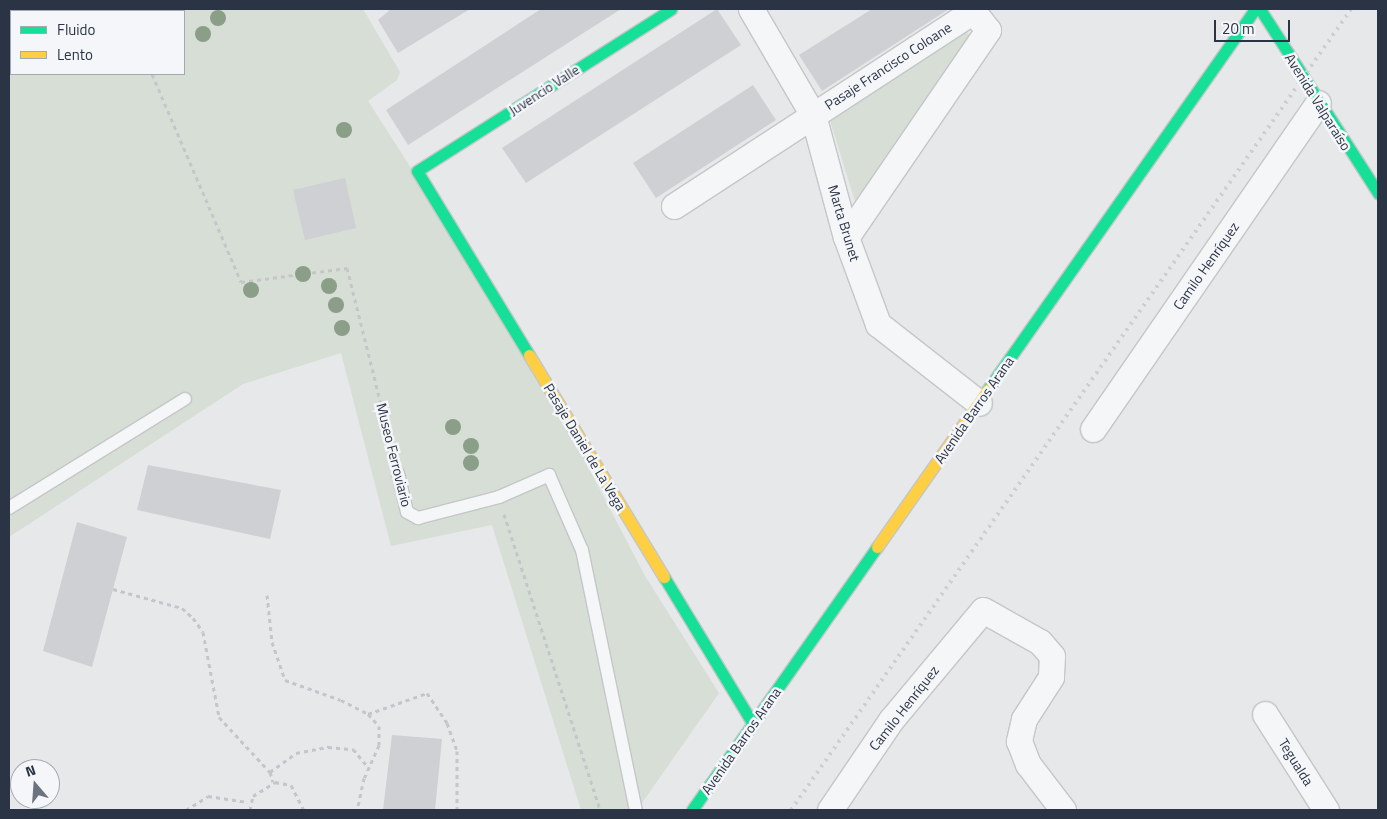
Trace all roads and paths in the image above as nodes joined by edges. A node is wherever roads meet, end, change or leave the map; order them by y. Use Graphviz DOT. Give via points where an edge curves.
graph roads {
  1 [pos="671,9"];
  2 [pos="751,9"];
  3 [pos="1255,9"];
  4 [pos="1260,9"];
  5 [pos="152,75"];
  6 [pos="1318,102"];
  7 [pos="813,115"];
  8 [pos="416,171"];
  9 [pos="1378,193"];
  10 [pos="674,206"];
  11 [pos="846,238"];
  12 [pos="185,399"];
  13 [pos="979,403"];
  14 [pos="1093,428"];
  15 [pos="398,473"];
  16 [pos="499,496"];
  17 [pos="9,508"];
  18 [pos="113,589"];
  19 [pos="267,596"];
  20 [pos="368,714"];
  21 [pos="1266,714"];
  22 [pos="753,724"];
  23 [pos="369,768"];
  24 [pos="270,772"];
  25 [pos="273,782"];
  26 [pos="248,802"];
  27 [pos="186,810"];
  28 [pos="250,810"];
  29 [pos="304,810"];
  30 [pos="357,810"];
  31 [pos="457,810"];
  32 [pos="600,810"];
  33 [pos="636,810"];
  34 [pos="692,810"];
  35 [pos="830,810"];
  36 [pos="1063,810"];
  37 [pos="1326,810"];
  1 -- 8 [label="main road, Juvencio Valle"];
  2 -- 7 [label="street, Marta Brunet"];
  3 -- 13 [label="main road, Avenida Barros Arana"];
  4 -- 6 [label="main road, Avenida Valparaíso"];
  5 -- 15 [label="path, Museo Ferroviario" via="240,282 347,268"];
  6 -- 9 [label="main road, Avenida Valparaíso"];
  6 -- 14 [label="street, Camilo Henríquez"];
  7 -- 10 [label="street, Pasaje Francisco Coloane"];
  7 -- 11 [label="street, Marta Brunet"];
  7 -- 11 [label="street, Pasaje Francisco Coloane" via="973,11 988,30"];
  8 -- 22 [label="main road, Pasaje Daniel de La Vega"];
  11 -- 13 [label="street, Marta Brunet" via="878,324"];
  12 -- 17 [label="lane"];
  13 -- 22 [label="main road, Avenida Barros Arana"];
  15 -- 16 [label="lane, Museo Ferroviario" via="410,516"];
  16 -- 32 [label="path"];
  16 -- 33 [label="lane, Museo Ferroviario" via="549,475 571,520 585,560"];
  18 -- 24 [label="path" via="182,608 193,618 203,632 220,716"];
  19 -- 20 [label="path" via="272,642 285,680"];
  20 -- 23 [label="path" via="380,734"];
  20 -- 31 [label="path" via="427,693 447,723 457,751"];
  21 -- 37 [label="street, Tegualda"];
  22 -- 34 [label="main road, Avenida Barros Arana"];
  23 -- 24 [label="path" via="353,749 328,747 296,753"];
  23 -- 30 [label="path"];
  24 -- 25 [label="path"];
  25 -- 26 [label="path"];
  25 -- 29 [label="path" via="291,785"];
  26 -- 27 [label="path" via="208,796"];
  26 -- 28 [label="path"];
  35 -- 36 [label="street, Camilo Henríquez" via="891,720 983,610 1040,642 1052,656 1051,677 1024,719 1019,741 1028,764"];
}
